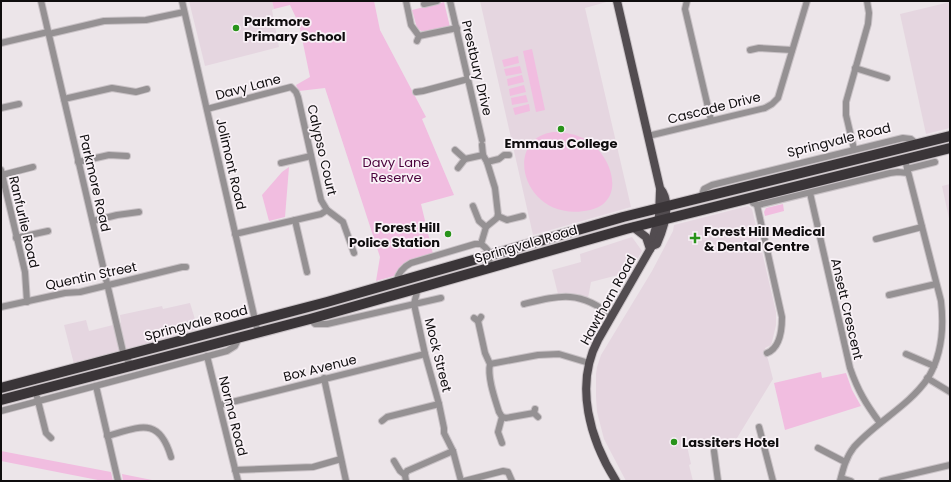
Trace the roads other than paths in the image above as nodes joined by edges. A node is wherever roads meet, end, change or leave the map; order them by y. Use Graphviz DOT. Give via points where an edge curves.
graph roads {
  1 [pos="41,1"];
  2 [pos="182,1"];
  3 [pos="406,1"];
  4 [pos="437,1"];
  5 [pos="450,1"];
  6 [pos="617,1"];
  7 [pos="687,1"];
  8 [pos="807,1"];
  9 [pos="867,1"];
  10 [pos="424,4"];
  11 [pos="184,12"];
  12 [pos="457,28"];
  13 [pos="49,33"];
  14 [pos="1,43"];
  15 [pos="750,50"];
  16 [pos="792,50"];
  17 [pos="855,68"];
  18 [pos="887,78"];
  19 [pos="468,79"];
  20 [pos="146,89"];
  21 [pos="294,90"];
  22 [pos="416,92"];
  23 [pos="64,99"];
  24 [pos="19,104"];
  25 [pos="1,108"];
  26 [pos="207,109"];
  27 [pos="711,120"];
  28 [pos="648,136"];
  29 [pos="950,136"];
  30 [pos="917,144"];
  31 [pos="950,148"];
  32 [pos="854,149"];
  33 [pos="455,150"];
  34 [pos="483,155"];
  35 [pos="509,155"];
  36 [pos="127,156"];
  37 [pos="311,156"];
  38 [pos="465,159"];
  39 [pos="78,162"];
  40 [pos="487,162"];
  41 [pos="895,162"];
  42 [pos="936,162"];
  43 [pos="281,163"];
  44 [pos="33,167"];
  45 [pos="907,167"];
  46 [pos="458,168"];
  47 [pos="2,173"];
  48 [pos="890,173"];
  49 [pos="810,193"];
  50 [pos="701,197"];
  51 [pos="754,201"];
  52 [pos="473,206"];
  53 [pos="663,207"];
  54 [pos="327,210"];
  55 [pos="139,212"];
  56 [pos="498,216"];
  57 [pos="524,216"];
  58 [pos="662,219"];
  59 [pos="295,220"];
  60 [pos="92,221"];
  61 [pos="486,227"];
  62 [pos="633,227"];
  63 [pos="922,227"];
  64 [pos="48,231"];
  65 [pos="235,234"];
  66 [pos="16,238"];
  67 [pos="876,239"];
  68 [pos="482,244"];
  69 [pos="651,248"];
  70 [pos="354,253"];
  71 [pos="490,255"];
  72 [pos="186,267"];
  73 [pos="488,268"];
  74 [pos="307,272"];
  75 [pos="396,282"];
  76 [pos="936,284"];
  77 [pos="107,286"];
  78 [pos="418,288"];
  79 [pos="889,295"];
  80 [pos="441,298"];
  81 [pos="27,302"];
  82 [pos="414,304"];
  83 [pos="522,304"];
  84 [pos="1,307"];
  85 [pos="612,316"];
  86 [pos="310,319"];
  87 [pos="478,319"];
  88 [pos="255,321"];
  89 [pos="258,333"];
  90 [pos="239,338"];
  91 [pos="767,353"];
  92 [pos="425,354"];
  93 [pos="906,354"];
  94 [pos="207,356"];
  95 [pos="119,357"];
  96 [pos="589,363"];
  97 [pos="490,364"];
  98 [pos="934,366"];
  99 [pos="128,371"];
  100 [pos="324,378"];
  101 [pos="928,378"];
  102 [pos="96,386"];
  103 [pos="1,388"];
  104 [pos="950,392"];
  105 [pos="37,396"];
  106 [pos="1,400"];
  107 [pos="439,404"];
  108 [pos="220,405"];
  109 [pos="1,411"];
  110 [pos="536,413"];
  111 [pos="502,417"];
  112 [pos="382,421"];
  113 [pos="880,423"];
  114 [pos="759,427"];
  115 [pos="107,436"];
  116 [pos="51,438"];
  117 [pos="502,443"];
  118 [pos="818,448"];
  119 [pos="453,451"];
  120 [pos="714,451"];
  121 [pos="171,457"];
  122 [pos="342,459"];
  123 [pos="394,461"];
  124 [pos="845,462"];
  125 [pos="950,465"];
  126 [pos="235,470"];
  127 [pos="405,478"];
  128 [pos="840,479"];
  129 [pos="118,481"];
  130 [pos="238,481"];
  131 [pos="346,481"];
  132 [pos="463,481"];
  133 [pos="512,481"];
  134 [pos="616,481"];
  135 [pos="718,481"];
  136 [pos="773,481"];
  137 [pos="852,481"];
  138 [pos="882,481"];
  1 -- 13 [label="street, Parkmore Road"];
  2 -- 11 [label="street, Jolimont Road"];
  3 -- 12 [label="street" via="411,25 418,39"];
  4 -- 10 [label="street"];
  5 -- 12 [label="street, Prestbury Drive"];
  6 -- 28 [label="main road, Hawthorn Road"];
  7 -- 27 [label="street" via="685,9"];
  8 -- 16 [label="street, Cascade Drive"];
  9 -- 17 [label="street" via="868,24"];
  11 -- 13 [label="street" via="146,20 104,21"];
  11 -- 26 [label="street, Jolimont Road"];
  12 -- 19 [label="street, Prestbury Drive"];
  13 -- 14 [label="street"];
  13 -- 23 [label="street, Parkmore Road"];
  15 -- 16 [label="street"];
  16 -- 27 [label="street, Cascade Drive" via="778,98 772,104 765,108"];
  17 -- 18 [label="street"];
  17 -- 32 [label="street" via="845,109"];
  19 -- 22 [label="street"];
  19 -- 34 [label="street, Prestbury Drive"];
  20 -- 23 [label="street" via="136,92 112,88"];
  21 -- 26 [label="street, Davy Lane" via="291,87"];
  21 -- 37 [label="street, Calypso Court" via="298,97"];
  23 -- 39 [label="street, Parkmore Road"];
  24 -- 25 [label="street"];
  26 -- 65 [label="street, Jolimont Road"];
  27 -- 28 [label="street, Cascade Drive"];
  28 -- 53 [label="main road, Hawthorn Road"];
  29 -- 30 [label="highway, Springvale Road"];
  30 -- 32 [label="street, Springvale Road" via="911,138 903,138"];
  30 -- 50 [label="highway, Springvale Road"];
  31 -- 45 [label="highway, Springvale Road"];
  32 -- 50 [label="street, Springvale Road" via="712,185 702,191"];
  33 -- 38 [label="street"];
  34 -- 38 [label="street"];
  34 -- 40 [label="street"];
  35 -- 40 [label="street"];
  36 -- 39 [label="street" via="109,155"];
  37 -- 43 [label="street"];
  37 -- 54 [label="street, Calypso Court" via="320,197"];
  38 -- 46 [label="street"];
  39 -- 60 [label="street, Parkmore Road"];
  40 -- 56 [label="street" via="496,194"];
  41 -- 45 [label="highway, Springvale Road"];
  41 -- 48 [label="street"];
  41 -- 51 [label="highway, Springvale Road"];
  42 -- 45 [label="street, Springvale Road"];
  44 -- 47 [label="street"];
  45 -- 48 [label="street, Springvale Road"];
  45 -- 63 [label="street"];
  47 -- 66 [label="street, Ranfurlie Road"];
  48 -- 49 [label="street, Springvale Road"];
  49 -- 51 [label="street, Springvale Road"];
  49 -- 113 [label="street, Ansett Crescent" via="850,368 864,401"];
  50 -- 53 [label="highway, Springvale Road"];
  51 -- 58 [label="highway, Springvale Road"];
  51 -- 91 [label="street" via="782,317 778,343"];
  52 -- 61 [label="street" via="479,221"];
  53 -- 58 [label="main road, Hawthorn Road"];
  53 -- 71 [label="highway, Springvale Road"];
  54 -- 59 [label="street" via="321,214"];
  54 -- 70 [label="street, Calypso Court" via="343,222"];
  55 -- 60 [label="street"];
  56 -- 57 [label="street" via="507,220"];
  56 -- 61 [label="street"];
  58 -- 62 [label="highway, Springvale Road"];
  58 -- 69 [label="main road, Hawthorn Road" via="659,239"];
  59 -- 65 [label="street"];
  59 -- 74 [label="street"];
  60 -- 77 [label="street, Parkmore Road"];
  61 -- 68 [label="street"];
  62 -- 69 [label="main road" via="646,237"];
  62 -- 73 [label="highway, Springvale Road"];
  63 -- 67 [label="street"];
  63 -- 76 [label="street"];
  64 -- 66 [label="street"];
  65 -- 88 [label="street, Jolimont Road"];
  66 -- 81 [label="street, Ranfurlie Road" via="25,272"];
  68 -- 71 [label="street"];
  68 -- 75 [label="street, Springvale Road" via="411,263 403,268"];
  69 -- 85 [label="main road, Hawthorn Road"];
  71 -- 73 [label="street"];
  71 -- 75 [label="highway, Springvale Road"];
  72 -- 77 [label="street, Quentin Street"];
  73 -- 78 [label="highway, Springvale Road"];
  75 -- 88 [label="highway, Springvale Road"];
  76 -- 79 [label="street"];
  76 -- 98 [label="street" via="943,320 942,338"];
  77 -- 81 [label="street, Quentin Street"];
  77 -- 95 [label="street, Parkmore Road"];
  78 -- 82 [label="street, Mock Street"];
  78 -- 86 [label="highway, Springvale Road"];
  80 -- 82 [label="street"];
  81 -- 84 [label="street, Quentin Street"];
  82 -- 86 [label="street" via="327,324 315,324"];
  82 -- 92 [label="street, Mock Street"];
  83 -- 85 [label="street" via="557,296 573,297 589,301"];
  85 -- 96 [label="main road, Hawthorn Road" via="596,344"];
  86 -- 89 [label="highway, Springvale Road"];
  87 -- 97 [label="street"];
  88 -- 89 [label="street, Jolimont Road"];
  88 -- 95 [label="highway, Springvale Road"];
  89 -- 90 [label="highway, Springvale Road"];
  90 -- 94 [label="street, Springvale Road" via="231,349"];
  90 -- 99 [label="highway, Springvale Road"];
  92 -- 100 [label="street, Box Avenue"];
  92 -- 107 [label="street, Mock Street"];
  93 -- 98 [label="street"];
  94 -- 99 [label="street, Springvale Road"];
  94 -- 108 [label="street, Norma Road"];
  95 -- 99 [label="street"];
  95 -- 99 [label="street, Parkmore Road"];
  95 -- 103 [label="highway, Springvale Road"];
  96 -- 97 [label="street" via="559,354 538,355"];
  96 -- 134 [label="main road, Hawthorn Road" via="586,390 588,413 597,443"];
  97 -- 111 [label="street" via="491,379"];
  98 -- 101 [label="street"];
  99 -- 102 [label="street, Springvale Road"];
  99 -- 105 [label="highway, Springvale Road"];
  100 -- 108 [label="street, Box Avenue"];
  100 -- 122 [label="street"];
  101 -- 104 [label="street"];
  101 -- 113 [label="street" via="916,392"];
  102 -- 105 [label="street, Springvale Road"];
  102 -- 115 [label="street"];
  105 -- 106 [label="highway, Springvale Road"];
  105 -- 109 [label="street, Springvale Road"];
  105 -- 116 [label="street" via="46,433"];
  107 -- 112 [label="street" via="387,417"];
  107 -- 119 [label="street, Mock Street" via="444,428 448,431"];
  108 -- 126 [label="street, Norma Road"];
  110 -- 111 [label="street"];
  111 -- 117 [label="street" via="498,432"];
  113 -- 124 [label="street" via="854,448"];
  114 -- 136 [label="street"];
  115 -- 121 [label="street" via="142,427 152,428 164,439"];
  115 -- 129 [label="street"];
  118 -- 124 [label="street"];
  119 -- 127 [label="street" via="407,471"];
  119 -- 132 [label="street, Mock Street"];
  120 -- 135 [label="street"];
  122 -- 126 [label="street" via="314,467"];
  122 -- 131 [label="street"];
  123 -- 127 [label="street"];
  124 -- 128 [label="street"];
  125 -- 138 [label="street"];
  126 -- 130 [label="street, Norma Road"];
  128 -- 137 [label="street"];
  132 -- 133 [label="street" via="508,472"];
}
